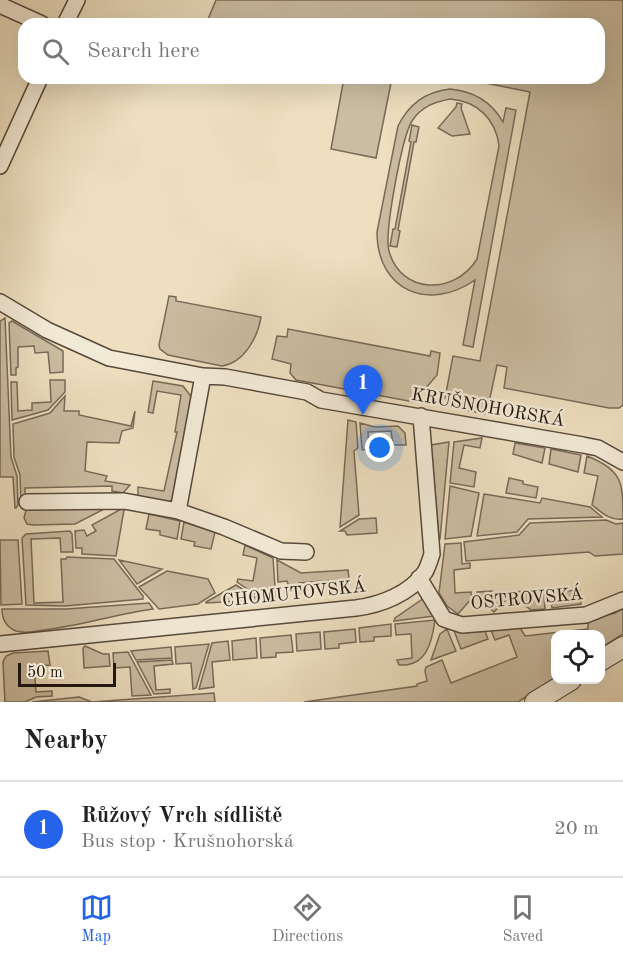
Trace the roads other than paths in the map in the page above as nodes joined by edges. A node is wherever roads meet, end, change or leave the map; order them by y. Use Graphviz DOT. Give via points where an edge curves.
graph roads {
  1 [pos="77,0"];
  2 [pos="0,5"];
  3 [pos="29,18"];
  4 [pos="68,18"];
  5 [pos="37,84"];
  6 [pos="0,166"];
  7 [pos="0,302"];
  8 [pos="203,376"];
  9 [pos="421,416"];
  10 [pos="623,462"];
  11 [pos="27,502"];
  12 [pos="178,512"];
  13 [pos="306,552"];
  14 [pos="419,578"];
  15 [pos="623,600"];
  16 [pos="0,644"];
  17 [pos="623,647"];
  18 [pos="605,658"];
  19 [pos="564,684"];
  20 [pos="535,702"];
  1 -- 4 [label="street"];
  2 -- 3 [label="street"];
  5 -- 6 [label="street"];
  7 -- 8 [label="street, KRUŠNOHORSKÁ" via="46,330 109,358"];
  8 -- 9 [label="street, KRUŠNOHORSKÁ" via="307,392 321,400"];
  8 -- 12 [label="street"];
  9 -- 10 [label="street, KRUŠNOHORSKÁ" via="590,447"];
  9 -- 14 [label="street, CHOMUTOVSKÁ" via="432,554"];
  11 -- 12 [label="street" via="110,500"];
  12 -- 13 [label="street" via="281,551"];
  14 -- 15 [label="street, OSTROVSKÁ" via="444,619 462,625 586,615"];
  14 -- 16 [label="street, CHOMUTOVSKÁ" via="403,592 372,606"];
  17 -- 18 [label="street"];
  19 -- 20 [label="street"];
}
